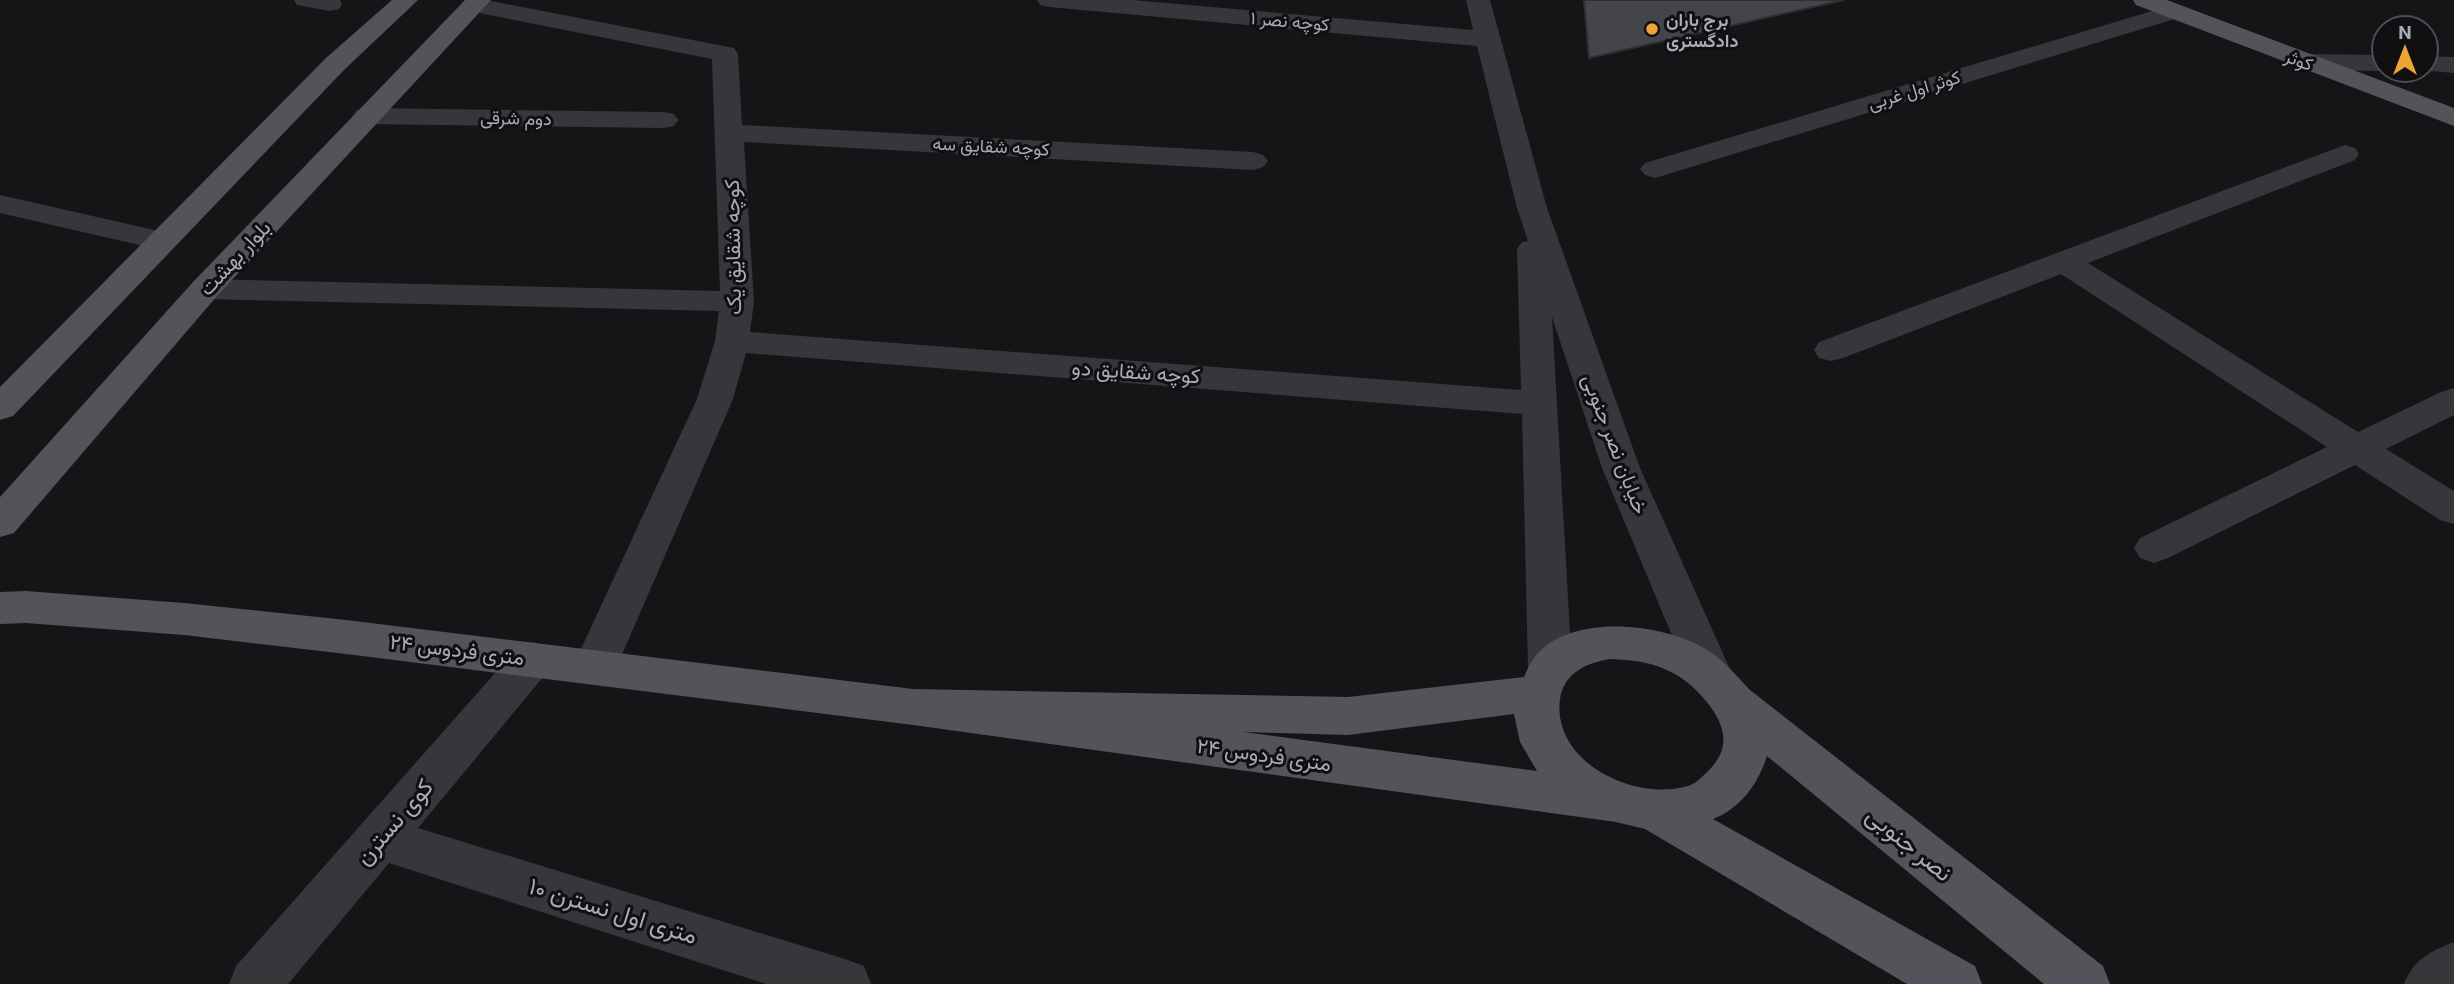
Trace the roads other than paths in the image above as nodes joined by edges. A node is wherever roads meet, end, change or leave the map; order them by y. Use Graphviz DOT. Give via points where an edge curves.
graph roads {
  1 [pos="406,0"];
  2 [pos="1049,0"];
  3 [pos="1478,0"];
  4 [pos="2145,0"];
  5 [pos="476,2"];
  6 [pos="2172,12"];
  7 [pos="1489,38"];
  8 [pos="2305,62"];
  9 [pos="2370,63"];
  10 [pos="367,116"];
  11 [pos="2454,118"];
  12 [pos="664,120"];
  13 [pos="730,134"];
  14 [pos="2344,154"];
  15 [pos="1253,161"];
  16 [pos="1655,169"];
  17 [pos="0,204"];
  18 [pos="1532,208"];
  19 [pos="161,241"];
  20 [pos="2063,261"];
  21 [pos="205,289"];
  22 [pos="737,301"];
  23 [pos="732,341"];
  24 [pos="1831,349"];
  25 [pos="2454,400"];
  26 [pos="1539,403"];
  27 [pos="0,408"];
  28 [pos="2356,448"];
  29 [pos="2454,510"];
  30 [pos="0,523"];
  31 [pos="2154,548"];
  32 [pos="0,608"];
  33 [pos="533,659"];
  34 [pos="595,666"];
  35 [pos="1543,681"];
  36 [pos="1723,690"];
  37 [pos="912,707"];
  38 [pos="1635,807"];
  39 [pos="380,838"];
  40 [pos="2454,967"];
  41 [pos="255,984"];
  42 [pos="845,984"];
  43 [pos="1955,984"];
  44 [pos="2084,984"];
  45 [pos="2430,984"];
  1 -- 19 [label="main road" via="335,64"];
  2 -- 7 [label="street, کوچه نصر ۱"];
  3 -- 7 [label="street, خیابان نصر جنوبی"];
  4 -- 6 [label="main road, کوثر"];
  5 -- 10 [label="main road, بلوار بهشت"];
  5 -- 13 [label="street, کوچه شقایق یک" via="725,54"];
  6 -- 8 [label="main road, کوثر"];
  6 -- 16 [label="street, کوثر اول غربی"];
  7 -- 18 [label="street, خیابان نصر جنوبی"];
  8 -- 9 [label="street"];
  8 -- 11 [label="main road, کوثر"];
  10 -- 12 [label="street, دوم شرقی"];
  10 -- 21 [label="main road, بلوار بهشت"];
  13 -- 15 [label="street, کوچه شقایق سه"];
  13 -- 22 [label="street, کوچه شقایق یک"];
  14 -- 20 [label="street"];
  17 -- 19 [label="street"];
  18 -- 26 [label="street, خیابان نصر جنوبی"];
  18 -- 36 [label="street, خیابان نصر جنوبی" via="1621,468"];
  19 -- 27 [label="main road"];
  20 -- 24 [label="street"];
  20 -- 28 [label="street"];
  21 -- 22 [label="street"];
  21 -- 30 [label="main road, بلوار بهشت"];
  22 -- 23 [label="street, کوچه شقایق یک"];
  23 -- 26 [label="street, کوچه شقایق دو"];
  23 -- 34 [label="street, کوچه شقایق یک" via="715,399"];
  25 -- 28 [label="street"];
  26 -- 35 [label="street, خیابان نصر جنوبی"];
  28 -- 29 [label="street"];
  28 -- 31 [label="street"];
  32 -- 33 [label="main road, ۲۴ متری فردوس" via="184,619"];
  33 -- 34 [label="main road, ۲۴ متری فردوس"];
  33 -- 39 [label="street, کوی نسترن"];
  34 -- 37 [label="main road, ۲۴ متری فردوس"];
  35 -- 36 [label="main road" via="1574,649 1606,641 1643,643 1679,655"];
  35 -- 37 [label="main road, ۲۴ متری فردوس" via="1348,716"];
  35 -- 38 [label="main road" via="1536,723 1551,755 1578,783"];
  36 -- 38 [label="main road" via="1746,734 1742,765 1725,791 1695,807"];
  36 -- 44 [label="main road, نصر جنوبی"];
  37 -- 38 [label="main road, ۲۴ متری فردوس"];
  38 -- 43 [label="main road"];
  39 -- 41 [label="street, کوی نسترن"];
  39 -- 42 [label="street, ۱۰ متری اول نسترن"];
  40 -- 45 [label="street"];
}
